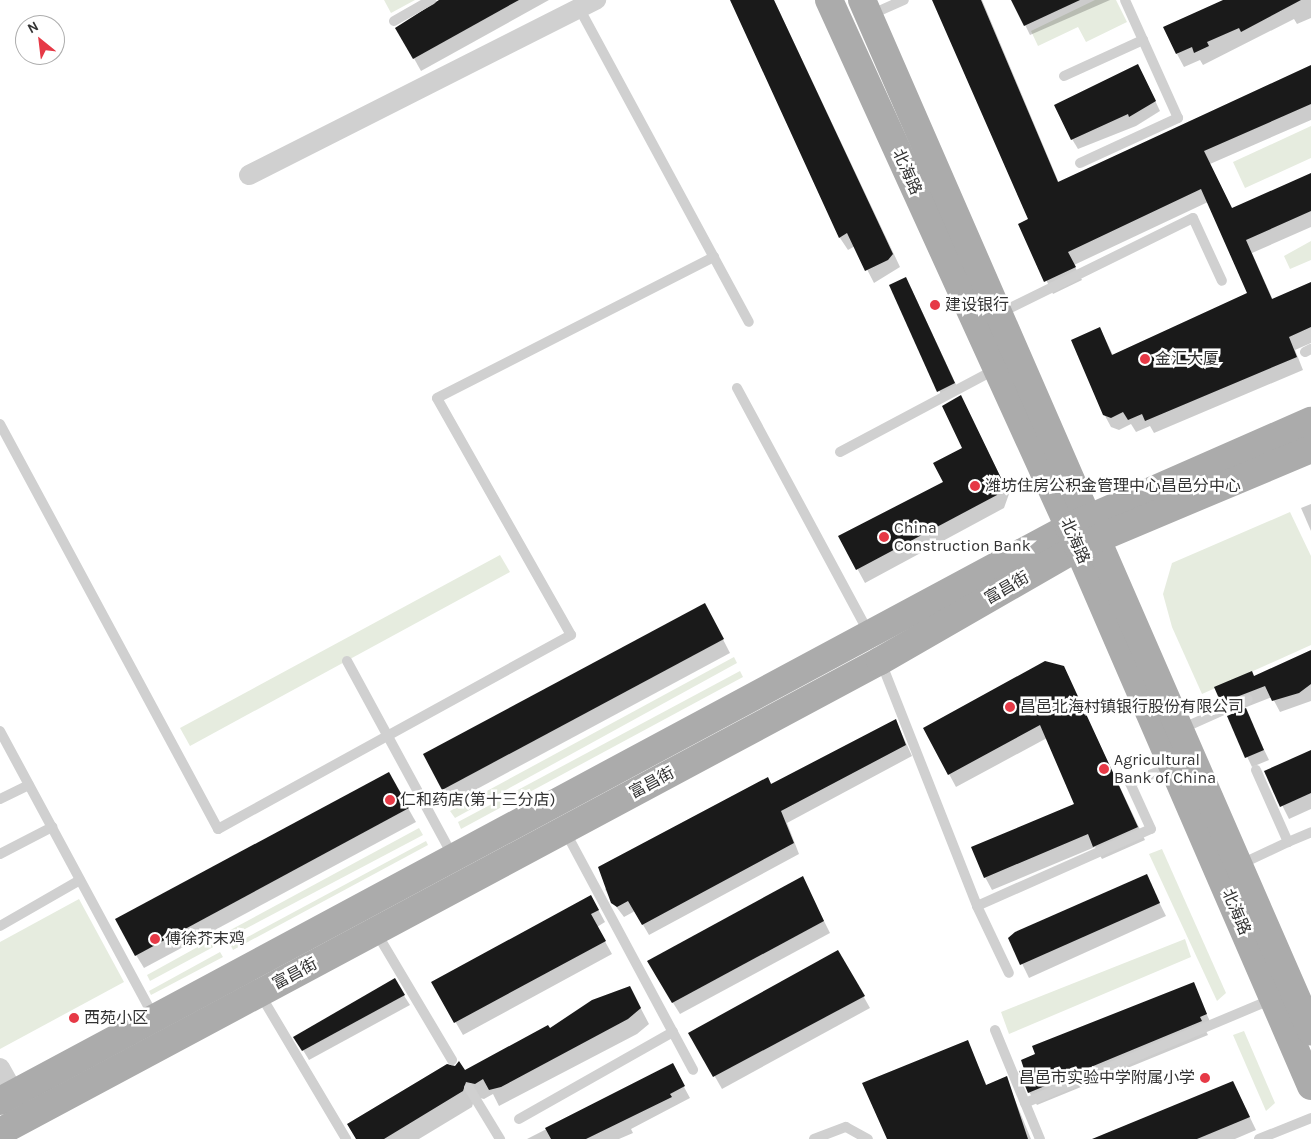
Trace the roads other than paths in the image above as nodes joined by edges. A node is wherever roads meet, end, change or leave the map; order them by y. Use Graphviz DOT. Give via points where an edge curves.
graph roads {
  1 [pos="431,0"];
  2 [pos="829,0"];
  3 [pos="904,0"];
  4 [pos="1125,0"];
  5 [pos="583,3"];
  6 [pos="865,7"];
  7 [pos="394,21"];
  8 [pos="1143,40"];
  9 [pos="1064,76"];
  10 [pos="1080,163"];
  11 [pos="249,174"];
  12 [pos="714,257"];
  13 [pos="1222,281"];
  14 [pos="1000,314"];
  15 [pos="749,322"];
  16 [pos="996,369"];
  17 [pos="738,388"];
  18 [pos="1311,421"];
  19 [pos="0,424"];
  20 [pos="1311,449"];
  21 [pos="840,452"];
  22 [pos="1083,533"];
  23 [pos="869,634"];
  24 [pos="348,661"];
  25 [pos="880,661"];
  26 [pos="1248,699"];
  27 [pos="1180,730"];
  28 [pos="388,733"];
  29 [pos="1,734"];
  30 [pos="1172,766"];
  31 [pos="1256,770"];
  32 [pos="29,785"];
  33 [pos="0,799"];
  34 [pos="52,827"];
  35 [pos="565,830"];
  36 [pos="1311,832"];
  37 [pos="1288,842"];
  38 [pos="0,854"];
  39 [pos="454,857"];
  40 [pos="1239,865"];
  41 [pos="80,880"];
  42 [pos="977,906"];
  43 [pos="0,926"];
  44 [pos="376,931"];
  45 [pos="1009,973"];
  46 [pos="259,994"];
  47 [pos="1273,999"];
  48 [pos="154,1018"];
  49 [pos="995,1030"];
  50 [pos="1311,1031"];
  51 [pos="673,1032"];
  52 [pos="452,1060"];
  53 [pos="0,1068"];
  54 [pos="693,1070"];
  55 [pos="1311,1086"];
  56 [pos="469,1088"];
  57 [pos="7,1097"];
  58 [pos="1025,1103"];
  59 [pos="1311,1118"];
  60 [pos="519,1119"];
  61 [pos="0,1132"];
  62 [pos="346,1139"];
  63 [pos="500,1139"];
  64 [pos="814,1139"];
  65 [pos="868,1139"];
  66 [pos="1040,1139"];
  67 [pos="1261,1139"];
  1 -- 7 [label="lane"];
  2 -- 16 [label="main road, 北海路"];
  3 -- 6 [label="lane"];
  4 -- 8 [label="lane"];
  5 -- 11 [label="street"];
  5 -- 12 [label="lane"];
  6 -- 14 [label="main road, 北海路"];
  8 -- 9 [label="lane"];
  8 -- 10 [label="lane" via="1178,118"];
  12 -- 15 [label="lane"];
  12 -- 28 [label="lane" via="438,398 571,635"];
  13 -- 14 [label="lane" via="1193,218"];
  14 -- 22 [label="main road, 北海路"];
  16 -- 21 [label="lane"];
  16 -- 22 [label="main road, 北海路"];
  17 -- 23 [label="lane"];
  18 -- 22 [label="main road, 富昌街"];
  19 -- 28 [label="lane" via="218,828"];
  20 -- 22 [label="main road, 富昌街"];
  22 -- 23 [label="main road, 富昌街"];
  22 -- 25 [label="main road, 富昌街"];
  22 -- 27 [label="main road, 北海路"];
  22 -- 30 [label="main road, 北海路"];
  23 -- 39 [label="main road, 富昌街"];
  24 -- 28 [label="lane"];
  25 -- 35 [label="main road, 富昌街"];
  25 -- 42 [label="lane"];
  26 -- 27 [label="lane"];
  27 -- 40 [label="main road, 北海路"];
  28 -- 39 [label="lane"];
  29 -- 32 [label="lane"];
  30 -- 42 [label="lane" via="1130,783 1151,830"];
  30 -- 47 [label="main road, 北海路"];
  31 -- 37 [label="lane"];
  32 -- 33 [label="lane"];
  32 -- 34 [label="lane"];
  34 -- 38 [label="lane"];
  34 -- 41 [label="lane"];
  35 -- 44 [label="main road, 富昌街"];
  35 -- 51 [label="lane"];
  36 -- 37 [label="lane"];
  37 -- 40 [label="lane"];
  39 -- 48 [label="main road, 富昌街"];
  40 -- 50 [label="main road, 北海路"];
  41 -- 43 [label="lane"];
  41 -- 48 [label="lane"];
  42 -- 45 [label="lane"];
  44 -- 46 [label="main road, 富昌街"];
  44 -- 52 [label="lane"];
  46 -- 61 [label="main road, 富昌街"];
  46 -- 62 [label="lane"];
  47 -- 55 [label="main road, 北海路"];
  47 -- 58 [label="lane"];
  48 -- 57 [label="main road, 富昌街"];
  49 -- 58 [label="lane"];
  51 -- 54 [label="lane"];
  51 -- 60 [label="lane"];
  53 -- 57 [label="street"];
  56 -- 63 [label="lane"];
  58 -- 66 [label="lane"];
  59 -- 67 [label="lane"];
  64 -- 65 [label="lane" via="846,1128"];
}
